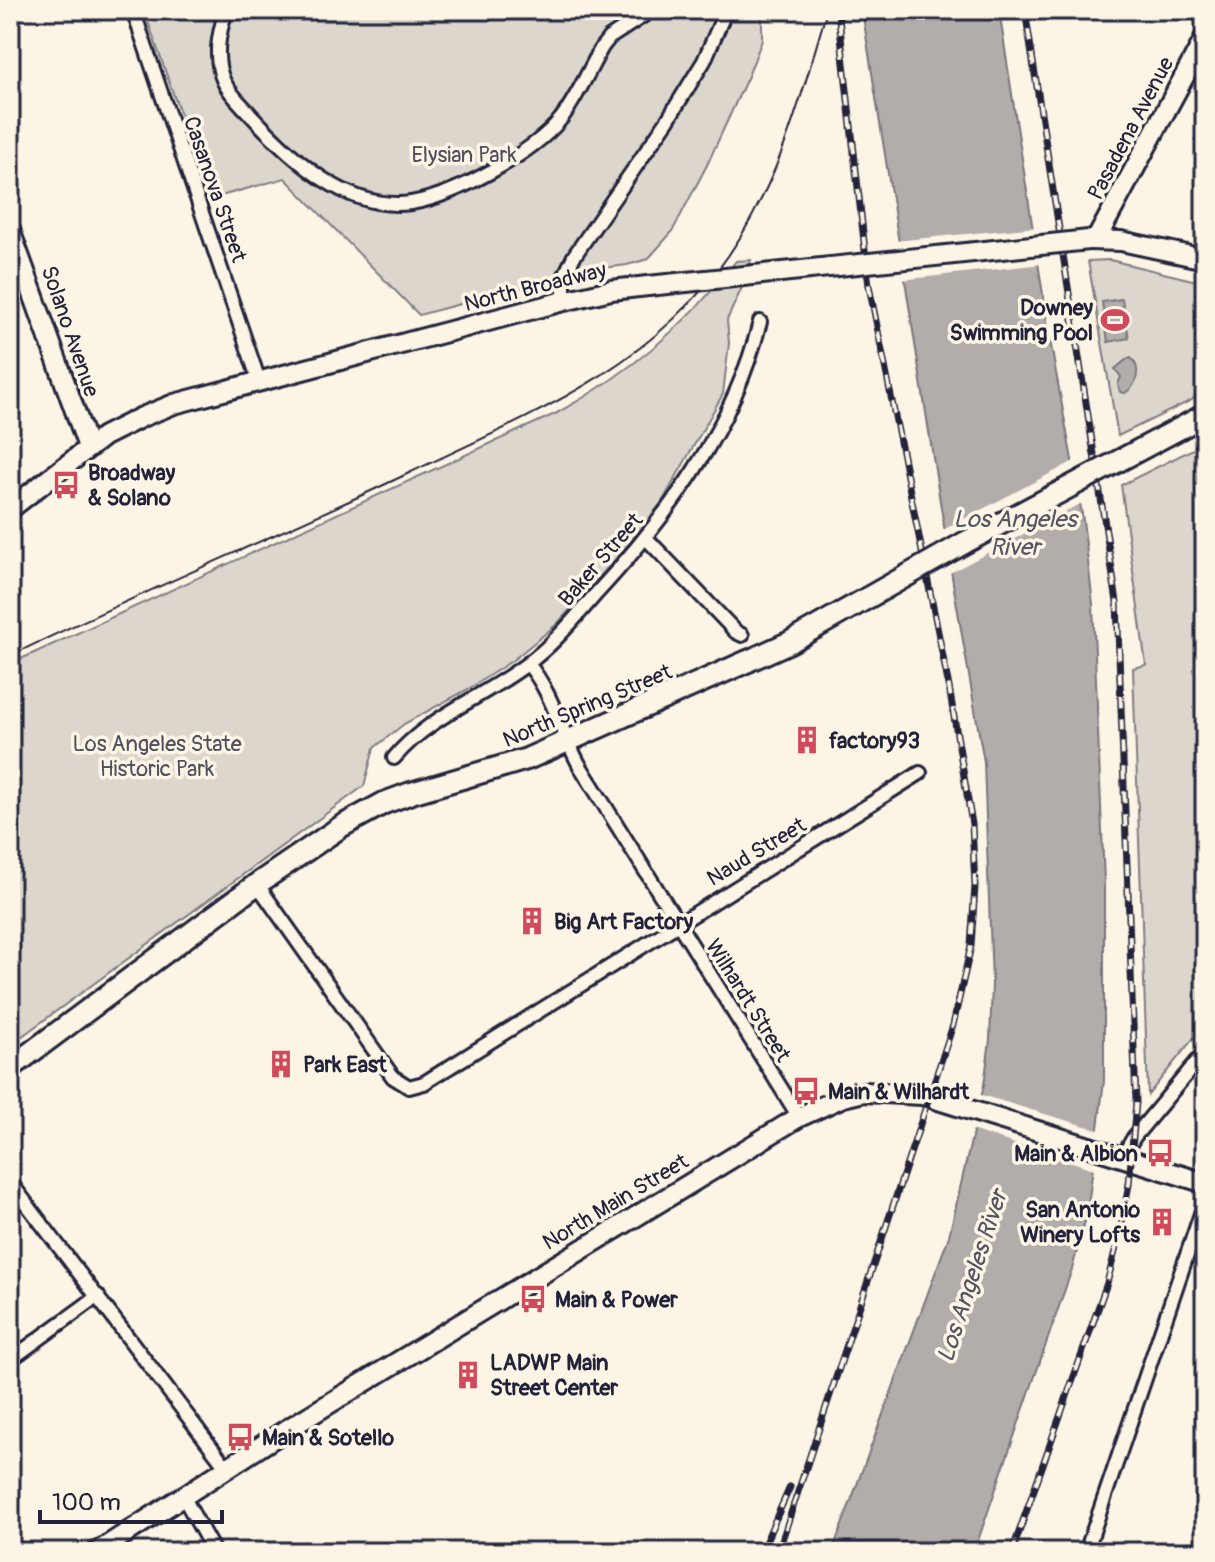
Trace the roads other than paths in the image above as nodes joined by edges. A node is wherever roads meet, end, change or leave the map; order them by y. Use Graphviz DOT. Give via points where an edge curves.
graph roads {
  1 [pos="133,10"];
  2 [pos="226,10"];
  3 [pos="652,10"];
  4 [pos="726,10"];
  5 [pos="1205,38"];
  6 [pos="10,230"];
  7 [pos="1092,240"];
  8 [pos="1205,259"];
  9 [pos="564,301"];
  10 [pos="760,322"];
  11 [pos="259,381"];
  12 [pos="1205,415"];
  13 [pos="88,447"];
  14 [pos="10,509"];
  15 [pos="647,539"];
  16 [pos="742,635"];
  17 [pos="528,664"];
  18 [pos="566,741"];
  19 [pos="394,758"];
  20 [pos="920,773"];
  21 [pos="257,884"];
  22 [pos="677,923"];
  23 [pos="1205,1052"];
  24 [pos="10,1068"];
  25 [pos="799,1117"];
  26 [pos="1118,1157"];
  27 [pos="10,1182"];
  28 [pos="1205,1183"];
  29 [pos="1205,1202"];
  30 [pos="98,1296"];
  31 [pos="10,1360"];
  32 [pos="227,1468"];
  33 [pos="183,1496"];
  34 [pos="97,1552"];
  35 [pos="214,1552"];
  36 [pos="1086,1552"];
  1 -- 11 [label="street, Casanova Street"];
  2 -- 3 [label="street" via="218,57 235,97 306,166 344,191 386,203 442,194 538,143 562,119 609,38"];
  4 -- 9 [label="street" via="704,61 667,121 574,256 564,277"];
  5 -- 7 [label="main road, Pasadena Avenue"];
  6 -- 13 [label="main road, Solano Avenue"];
  7 -- 8 [label="main road, North Broadway"];
  7 -- 9 [label="main road, North Broadway, bridge" via="611,290"];
  9 -- 11 [label="main road, North Broadway"];
  10 -- 15 [label="street, Baker Street" via="748,369 712,442"];
  11 -- 13 [label="main road, North Broadway" via="174,404"];
  12 -- 18 [label="main road, North Spring Street, bridge" via="790,642"];
  13 -- 14 [label="main road, North Broadway"];
  15 -- 16 [label="street"];
  15 -- 17 [label="street, Baker Street"];
  17 -- 18 [label="street, Wilhardt Street"];
  17 -- 19 [label="street, Baker Street" via="421,731"];
  18 -- 21 [label="main road, North Spring Street" via="509,765 384,803"];
  18 -- 22 [label="street, Wilhardt Street"];
  20 -- 22 [label="street, Naud Street"];
  21 -- 22 [label="street, Naud Street" via="393,1077 409,1087 424,1083"];
  21 -- 24 [label="main road, North Spring Street"];
  22 -- 25 [label="street, Wilhardt Street"];
  23 -- 26 [label="street"];
  25 -- 26 [label="main road, North Main Street" via="864,1092 908,1093"];
  25 -- 32 [label="main road, North Main Street"];
  26 -- 28 [label="main road, North Main Street"];
  27 -- 30 [label="street"];
  29 -- 36 [label="street"];
  30 -- 31 [label="street"];
  30 -- 32 [label="street"];
  32 -- 33 [label="main road, North Main Street"];
  33 -- 34 [label="main road, North Main Street"];
  33 -- 35 [label="street"];
}
